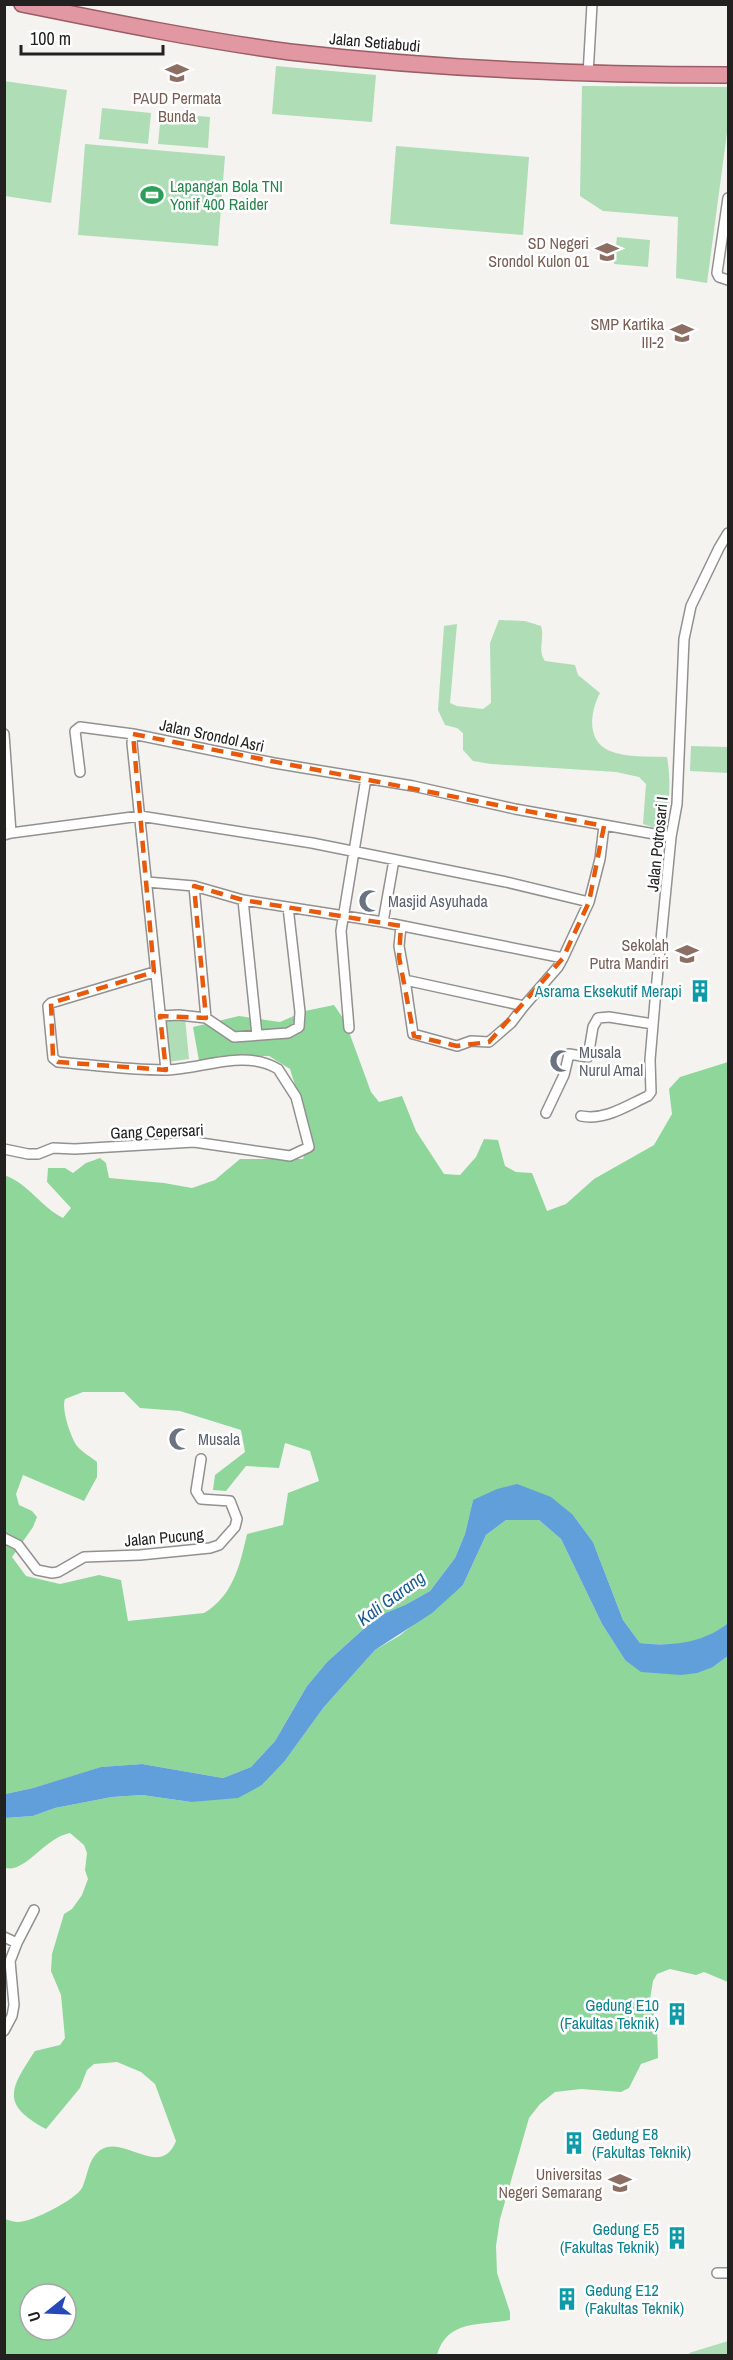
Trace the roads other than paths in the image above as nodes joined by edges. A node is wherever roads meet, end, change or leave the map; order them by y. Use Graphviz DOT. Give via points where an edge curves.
graph roads {
  1 [pos="22,4"];
  2 [pos="592,4"];
  3 [pos="588,75"];
  4 [pos="729,75"];
  5 [pos="729,198"];
  6 [pos="729,280"];
  7 [pos="729,533"];
  8 [pos="4,734"];
  9 [pos="133,734"];
  10 [pos="5,740"];
  11 [pos="80,772"];
  12 [pos="366,778"];
  13 [pos="140,816"];
  14 [pos="604,826"];
  15 [pos="8,834"];
  16 [pos="671,837"];
  17 [pos="354,852"];
  18 [pos="394,860"];
  19 [pos="147,882"];
  20 [pos="194,886"];
  21 [pos="243,900"];
  22 [pos="590,902"];
  23 [pos="288,907"];
  24 [pos="343,915"];
  25 [pos="383,922"];
  26 [pos="401,926"];
  27 [pos="564,958"];
  28 [pos="154,972"];
  29 [pos="405,980"];
  30 [pos="524,1006"];
  31 [pos="160,1016"];
  32 [pos="206,1017"];
  33 [pos="653,1024"];
  34 [pos="349,1028"];
  35 [pos="257,1035"];
  36 [pos="166,1070"];
  37 [pos="546,1113"];
  38 [pos="581,1116"];
  39 [pos="4,1149"];
  40 [pos="201,1459"];
  41 [pos="4,1538"];
  42 [pos="34,1910"];
  43 [pos="4,1937"];
  44 [pos="17,1943"];
  45 [pos="4,2031"];
  46 [pos="717,2273"];
  47 [pos="729,2273"];
  1 -- 3 [label="highway, Jalan Setiabudi" via="173,34 289,51"];
  2 -- 3 [label="street"];
  3 -- 4 [label="highway, Jalan Setiabudi"];
  5 -- 6 [label="street" via="717,273"];
  7 -- 16 [label="street, Jalan Potrosari I" via="687,622 677,804"];
  8 -- 10 [label="street"];
  9 -- 11 [label="street" via="76,728"];
  9 -- 12 [label="street, Jalan Srondol Asri"];
  9 -- 13 [label="street, Jalan Srondol Asri"];
  10 -- 15 [label="street"];
  12 -- 14 [label="street, Jalan Srondol Asri"];
  12 -- 17 [label="street"];
  13 -- 15 [label="street"];
  13 -- 17 [label="street"];
  13 -- 19 [label="street, Jalan Srondol Asri"];
  14 -- 16 [label="street, Jalan Srondol Asri"];
  14 -- 22 [label="street"];
  16 -- 33 [label="street, Jalan Potrosari I"];
  17 -- 18 [label="street"];
  17 -- 24 [label="street"];
  18 -- 22 [label="street"];
  18 -- 25 [label="street"];
  19 -- 20 [label="street"];
  19 -- 28 [label="street, Jalan Srondol Asri"];
  20 -- 21 [label="street"];
  20 -- 32 [label="street"];
  21 -- 23 [label="street"];
  21 -- 35 [label="street"];
  22 -- 27 [label="street"];
  23 -- 24 [label="street"];
  23 -- 35 [label="street" via="299,1027 288,1034"];
  24 -- 25 [label="street"];
  24 -- 34 [label="street"];
  25 -- 26 [label="street"];
  26 -- 27 [label="street"];
  26 -- 29 [label="street" via="399,946"];
  27 -- 30 [label="street"];
  28 -- 31 [label="street, Jalan Srondol Asri"];
  28 -- 36 [label="street" via="51,1003 51,1054 58,1062"];
  29 -- 30 [label="street"];
  29 -- 30 [label="street" via="413,1035 446,1044 489,1042"];
  31 -- 32 [label="street"];
  31 -- 36 [label="street, Jalan Srondol Asri"];
  32 -- 35 [label="street" via="234,1037"];
  33 -- 37 [label="street" via="598,1018 588,1057 569,1054"];
  33 -- 38 [label="street, Jalan Potrosari I" via="652,1085 648,1096 607,1114"];
  36 -- 39 [label="street, Gang Cepersari" via="241,1060 276,1067 296,1097 309,1147 290,1156 195,1142 53,1148 38,1154"];
  40 -- 41 [label="street, Jalan Pucung" via="196,1491 201,1499 230,1501 237,1519 235,1527 215,1547 84,1557 52,1573 37,1570 18,1545"];
  42 -- 44 [label="street"];
  43 -- 44 [label="street"];
  44 -- 45 [label="street" via="10,1961 14,2005"];
  46 -- 47 [label="street"];
}
